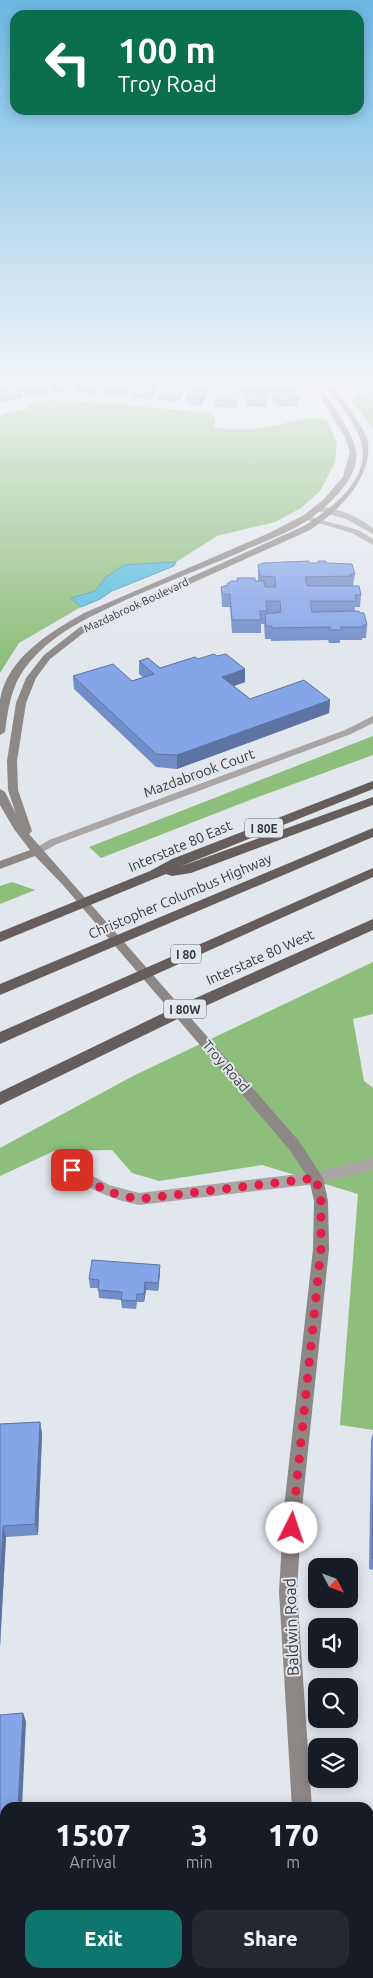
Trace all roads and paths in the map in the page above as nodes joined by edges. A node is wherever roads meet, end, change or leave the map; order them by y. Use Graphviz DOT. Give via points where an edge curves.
graph roads {
  1 [pos="347,474"];
  2 [pos="362,474"];
  3 [pos="320,508"];
  4 [pos="332,512"];
  5 [pos="307,517"];
  6 [pos="318,521"];
  7 [pos="373,532"];
  8 [pos="373,543"];
  9 [pos="373,719"];
  10 [pos="0,732"];
  11 [pos="373,785"];
  12 [pos="0,792"];
  13 [pos="373,801"];
  14 [pos="373,832"];
  15 [pos="35,852"];
  16 [pos="0,865"];
  17 [pos="373,872"];
  18 [pos="155,874"];
  19 [pos="373,924"];
  20 [pos="0,937"];
  21 [pos="0,990"];
  22 [pos="0,1038"];
  23 [pos="0,1100"];
  24 [pos="373,1164"];
  25 [pos="72,1170"];
  26 [pos="316,1178"];
  27 [pos="302,1802"];
  1 -- 3 [label="street, Mazdabrook Boulevard" via="339,489"];
  2 -- 4 [label="street, Mazdabrook Boulevard" via="352,491"];
  3 -- 4 [label="street"];
  3 -- 5 [label="street, Mazdabrook Boulevard"];
  4 -- 6 [label="street, Mazdabrook Boulevard"];
  4 -- 7 [label="street" via="363,523"];
  5 -- 6 [label="street"];
  5 -- 10 [label="street, Mazdabrook Boulevard" via="87,615 61,630 35,650 18,670 8,689"];
  6 -- 8 [label="street" via="354,530"];
  6 -- 15 [label="street, Mazdabrook Boulevard" via="279,542 83,629 47,657 31,678 21,703 12,761 13,790"];
  9 -- 15 [label="street, Mazdabrook Court" via="348,732"];
  11 -- 18 [label="highway, Interstate 80 East / I 80E" via="177,862"];
  12 -- 15 [label="street" via="8,814"];
  13 -- 18 [label="highway" via="186,870"];
  14 -- 21 [label="highway, Christopher Columbus Highway"];
  15 -- 16 [label="street"];
  15 -- 26 [label="street, Troy Road" via="66,881 205,1041 294,1145"];
  17 -- 22 [label="highway, I 80"];
  18 -- 20 [label="highway, Interstate 80 East / I 80E"];
  19 -- 23 [label="highway, Interstate 80 West / I 80W" via="89,1054"];
  24 -- 26 [label="street"];
  25 -- 26 [label="street" via="104,1191 140,1199"];
  26 -- 27 [label="street, Baldwin Road" via="321,1201 321,1249 293,1508 288,1591"];
}
